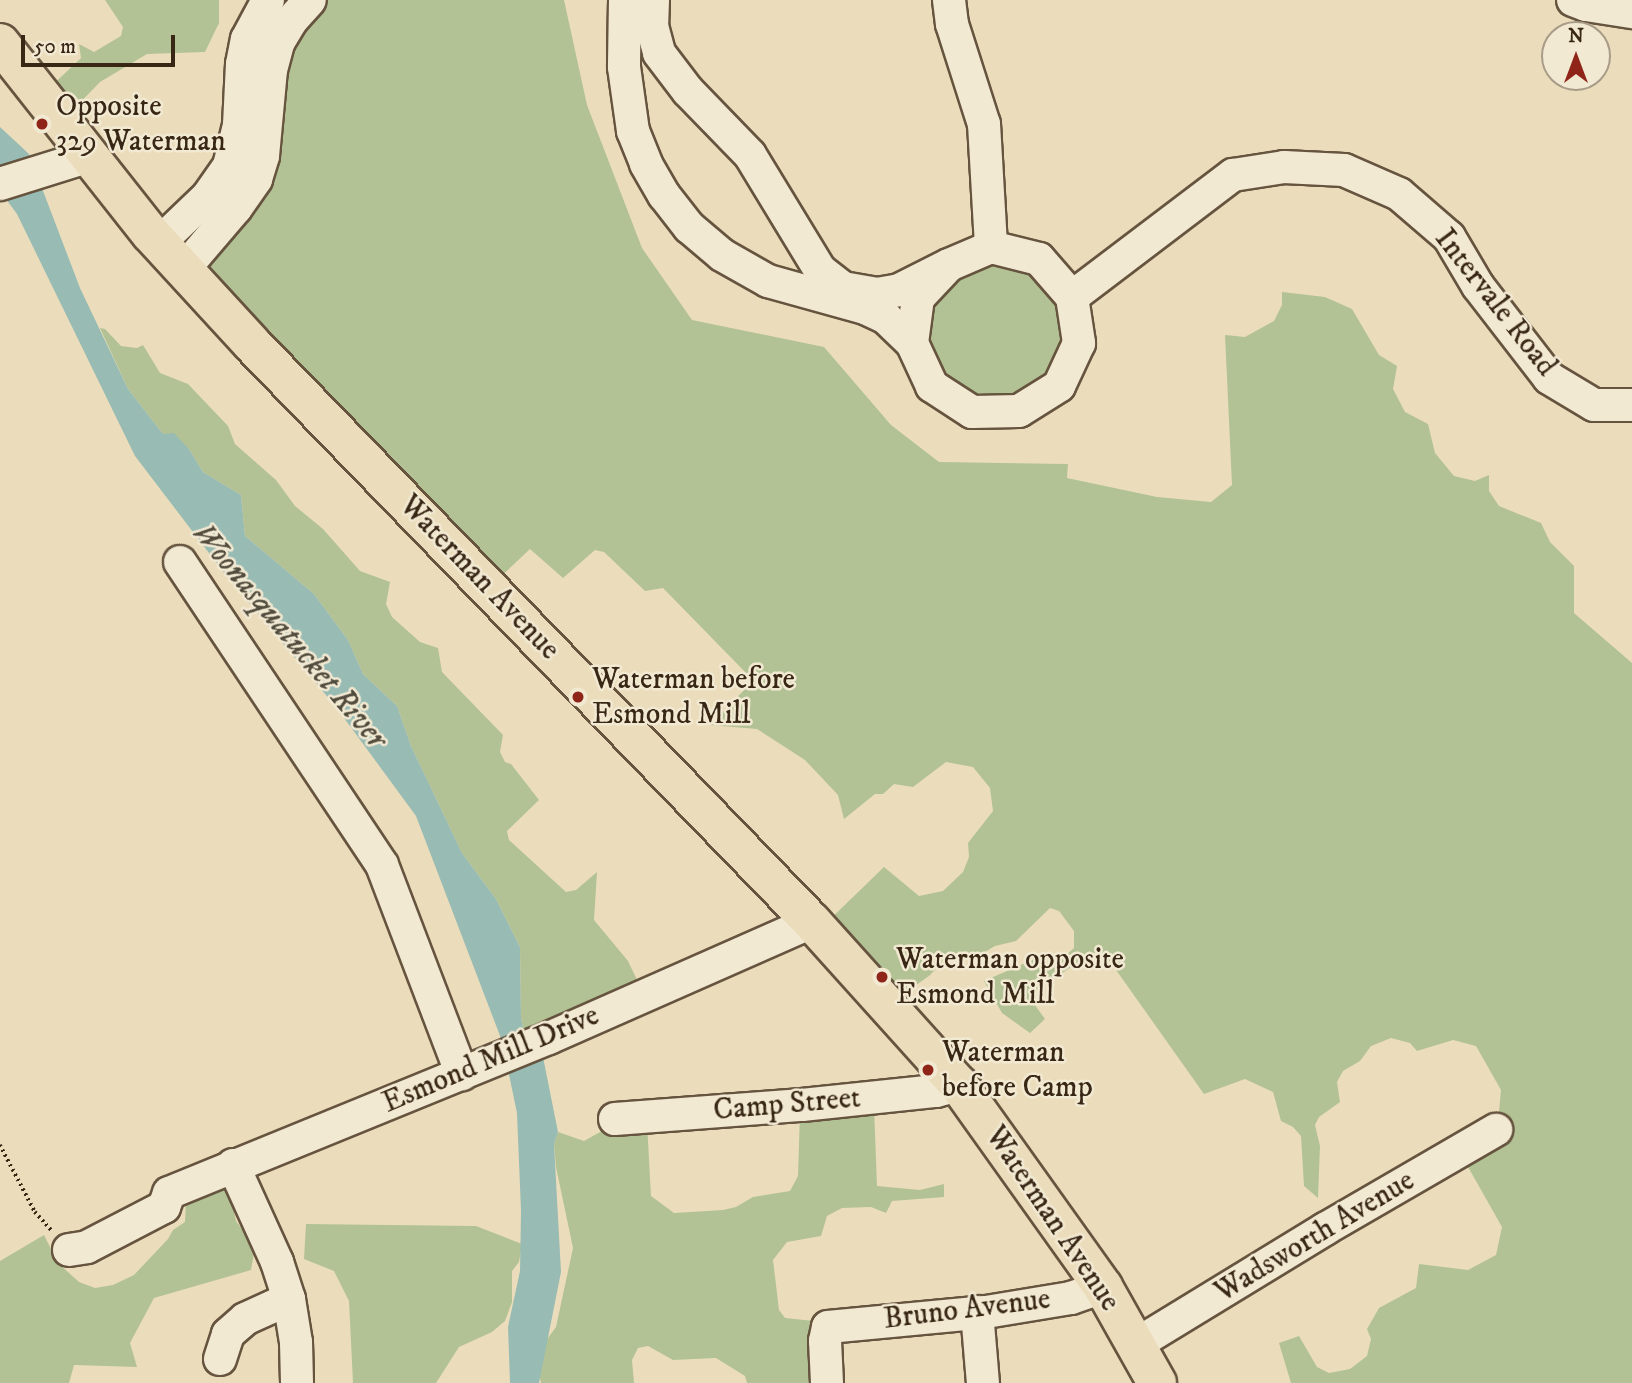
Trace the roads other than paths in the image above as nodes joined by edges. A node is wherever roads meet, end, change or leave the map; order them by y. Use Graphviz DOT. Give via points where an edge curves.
graph roads {
  1 [pos="268,0"];
  2 [pos="310,0"];
  3 [pos="949,0"];
  4 [pos="1573,0"];
  5 [pos="639,2"];
  6 [pos="1632,12"];
  7 [pos="0,43"];
  8 [pos="90,156"];
  9 [pos="0,184"];
  10 [pos="991,247"];
  11 [pos="172,256"];
  12 [pos="949,265"];
  13 [pos="1072,296"];
  14 [pos="912,343"];
  15 [pos="1632,405"];
  16 [pos="180,562"];
  17 [pos="812,922"];
  18 [pos="462,1074"];
  19 [pos="959,1085"];
  20 [pos="615,1119"];
  21 [pos="1496,1130"];
  22 [pos="233,1165"];
  23 [pos="69,1250"];
  24 [pos="1103,1287"];
  25 [pos="289,1299"];
  26 [pos="977,1312"];
  27 [pos="1135,1345"];
  28 [pos="220,1359"];
  29 [pos="297,1383"];
  30 [pos="827,1383"];
  31 [pos="983,1383"];
  32 [pos="1157,1383"];
  1 -- 11 [label="street" via="247,39 239,125 229,166"];
  2 -- 11 [label="street" via="278,43 256,179 236,208"];
  3 -- 10 [label="street" via="952,24 984,124"];
  4 -- 6 [label="street"];
  5 -- 12 [label="street" via="659,53 688,91 750,155 820,270 843,288 877,295 899,290"];
  5 -- 14 [label="street" via="624,67 633,131 664,195 689,227 722,255 768,281 865,308 886,318"];
  7 -- 8 [label="main road, Waterman Avenue"];
  8 -- 9 [label="street"];
  8 -- 11 [label="main road, Waterman Avenue"];
  10 -- 12 [label="street"];
  10 -- 13 [label="street" via="1039,259"];
  11 -- 17 [label="main road, Waterman Avenue"];
  12 -- 14 [label="street" via="918,298"];
  13 -- 14 [label="street" via="1079,343 1059,386 1019,411 972,412 932,386"];
  13 -- 15 [label="street, Intervale Road" via="1233,175 1284,167 1344,170 1399,194 1449,237 1478,286 1549,378 1594,405"];
  16 -- 18 [label="street" via="382,865"];
  17 -- 18 [label="street, Esmond Mill Drive"];
  17 -- 19 [label="main road, Waterman Avenue"];
  18 -- 22 [label="street, Esmond Mill Drive"];
  19 -- 20 [label="street, Camp Street" via="802,1105"];
  19 -- 24 [label="main road, Waterman Avenue"];
  21 -- 27 [label="street, Wadsworth Avenue"];
  22 -- 23 [label="street, Esmond Mill Drive" via="169,1193 164,1207 87,1247"];
  22 -- 25 [label="street"];
  24 -- 26 [label="street, Bruno Avenue" via="1071,1298"];
  24 -- 27 [label="main road, Waterman Avenue"];
  25 -- 28 [label="street" via="245,1319 228,1334"];
  25 -- 29 [label="street"];
  26 -- 30 [label="street, Bruno Avenue" via="828,1327"];
  26 -- 31 [label="street"];
  27 -- 32 [label="main road, Waterman Avenue"];
}
